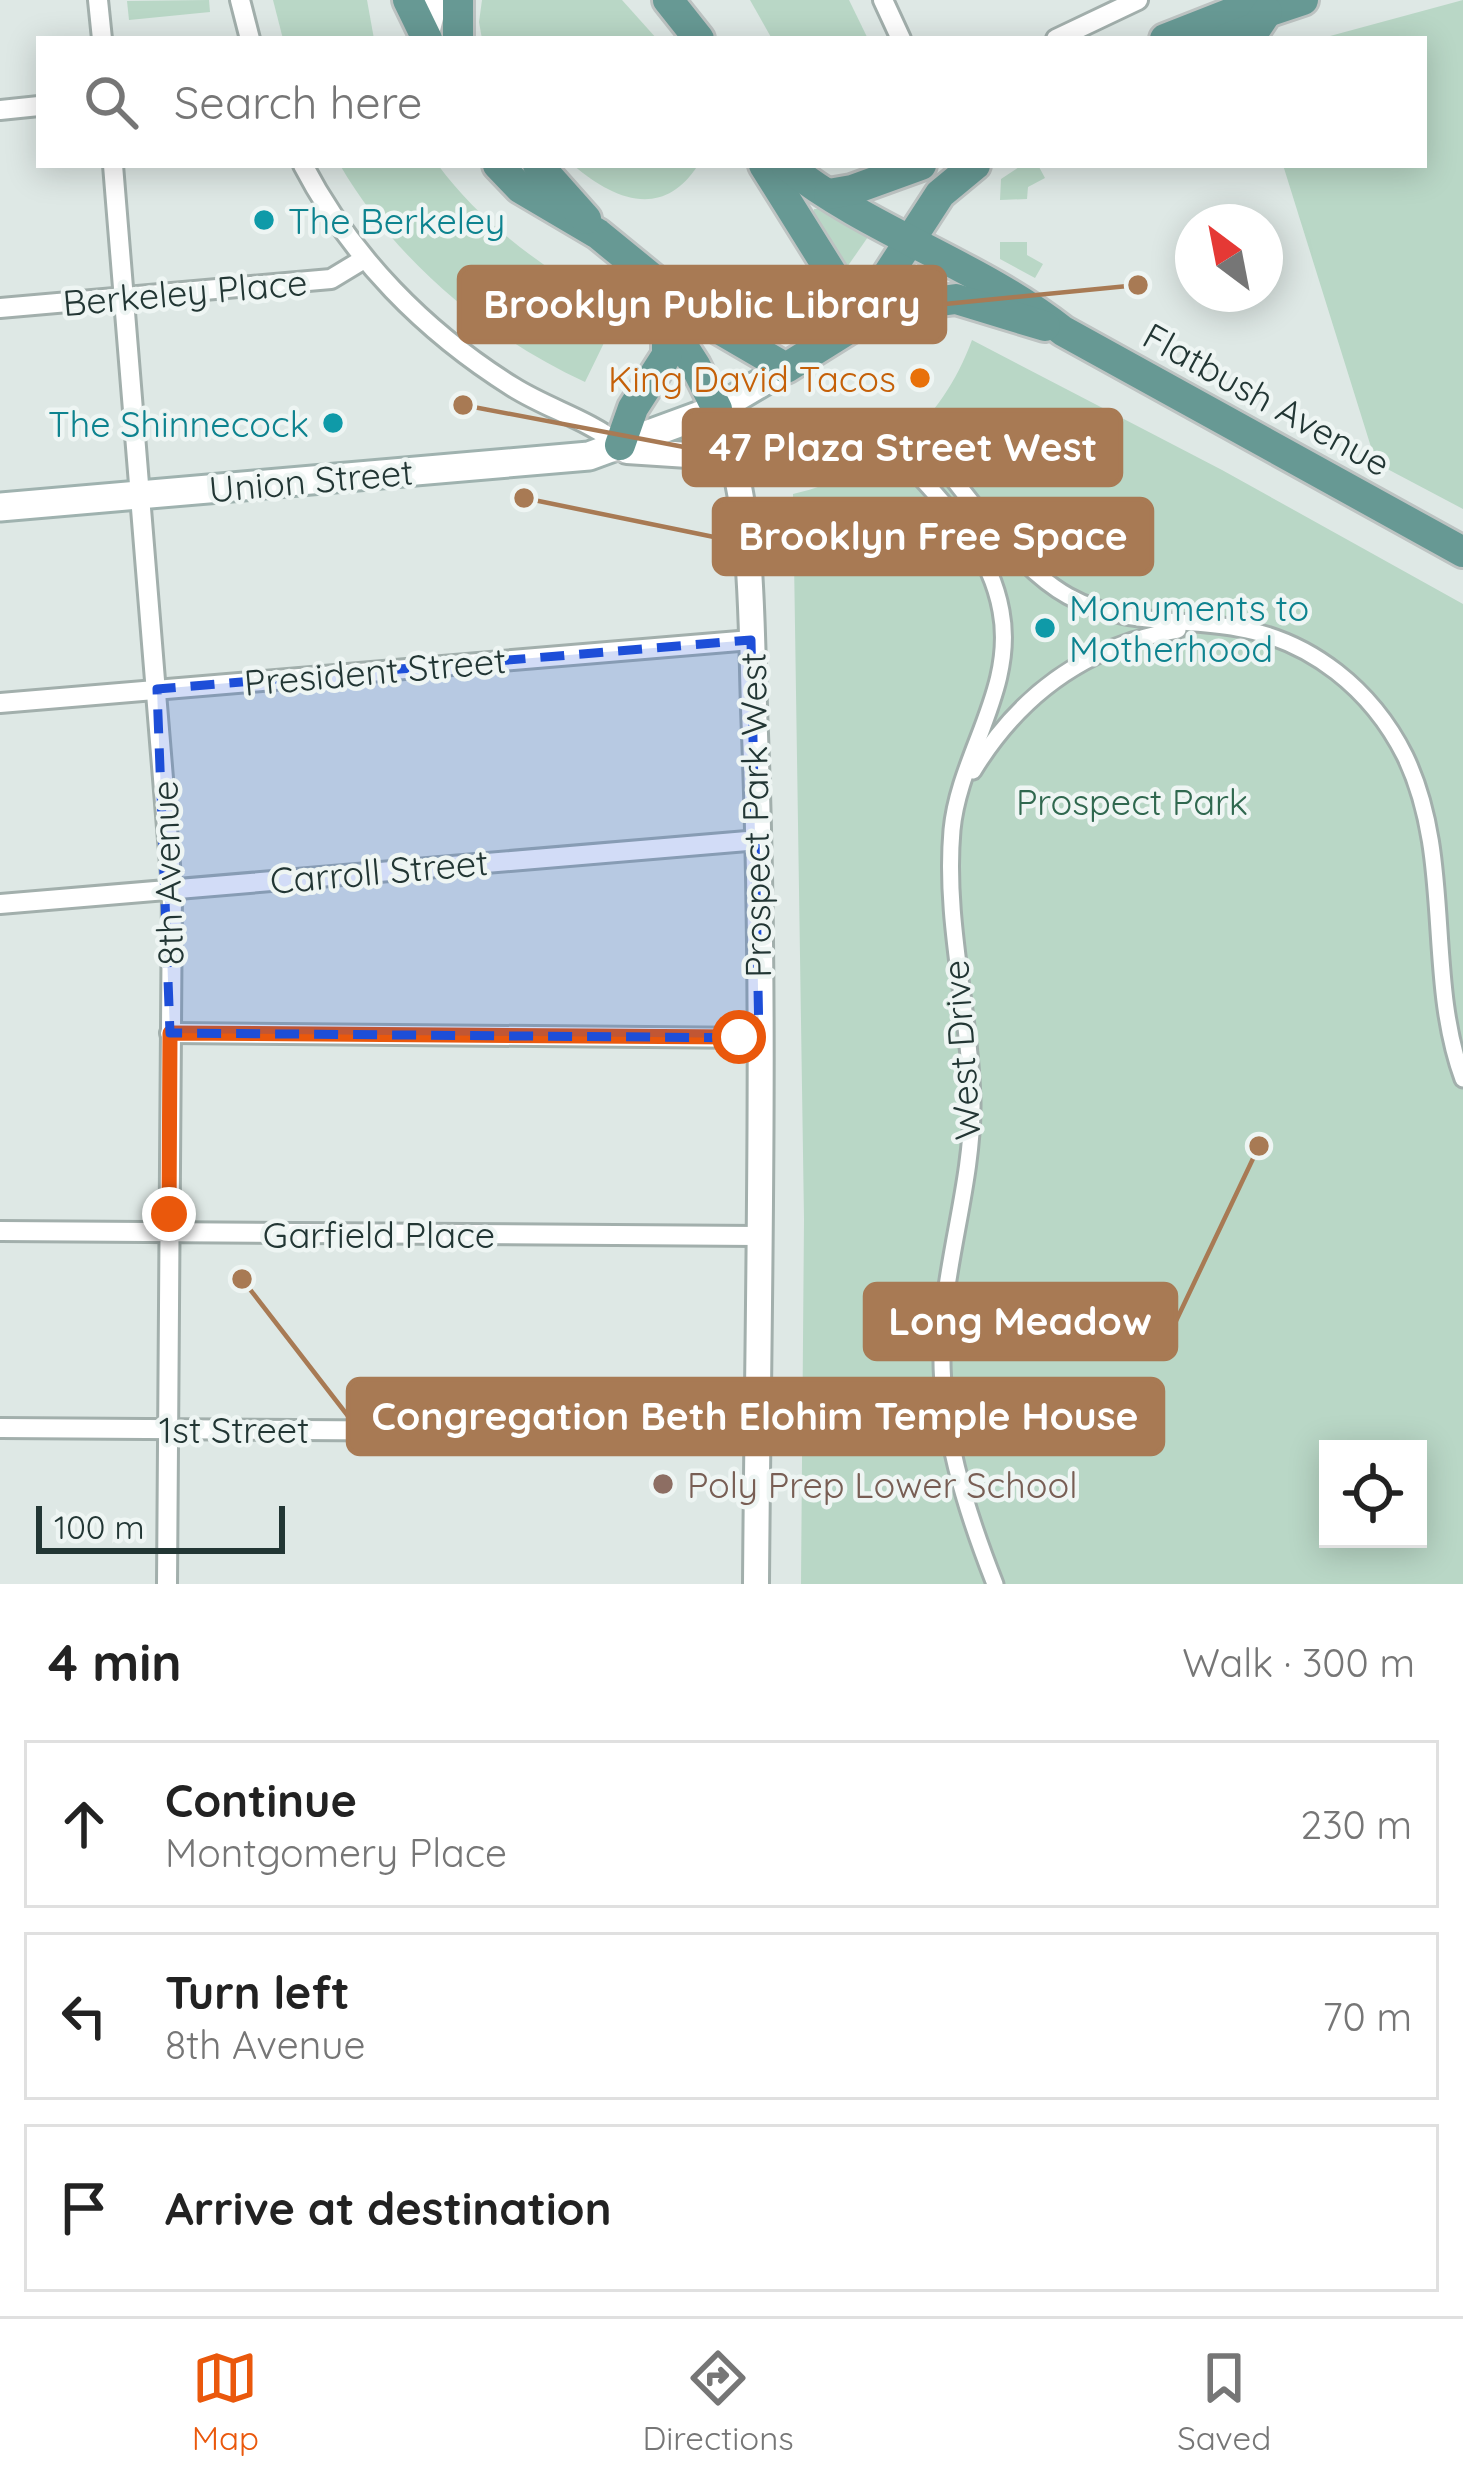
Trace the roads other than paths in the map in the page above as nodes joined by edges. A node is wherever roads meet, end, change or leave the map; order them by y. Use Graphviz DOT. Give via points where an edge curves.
graph roads {
  1 [pos="98,0"];
  2 [pos="240,0"];
  3 [pos="408,0"];
  4 [pos="434,0"];
  5 [pos="458,0"];
  6 [pos="668,0"];
  7 [pos="883,0"];
  8 [pos="1138,0"];
  9 [pos="1303,0"];
  10 [pos="1267,12"];
  11 [pos="102,36"];
  12 [pos="249,36"];
  13 [pos="426,36"];
  14 [pos="426,36"];
  15 [pos="458,36"];
  16 [pos="697,36"];
  17 [pos="900,36"];
  18 [pos="1062,36"];
  19 [pos="1172,36"];
  20 [pos="1234,36"];
  21 [pos="36,106"];
  22 [pos="0,110"];
  23 [pos="113,168"];
  24 [pos="305,168"];
  25 [pos="501,168"];
  26 [pos="541,168"];
  27 [pos="766,168"];
  28 [pos="790,168"];
  29 [pos="913,168"];
  30 [pos="941,179"];
  31 [pos="829,194"];
  32 [pos="598,234"];
  33 [pos="911,240"];
  34 [pos="364,259"];
  35 [pos="626,259"];
  36 [pos="124,298"];
  37 [pos="0,308"];
  38 [pos="667,321"];
  39 [pos="855,325"];
  40 [pos="1063,331"];
  41 [pos="786,368"];
  42 [pos="717,410"];
  43 [pos="914,428"];
  44 [pos="620,445"];
  45 [pos="892,447"];
  46 [pos="734,458"];
  47 [pos="141,495"];
  48 [pos="0,507"];
  49 [pos="1463,552"];
  50 [pos="1210,626"];
  51 [pos="751,640"];
  52 [pos="157,689"];
  53 [pos="0,703"];
  54 [pos="958,795"];
  55 [pos="758,840"];
  56 [pos="172,890"];
  57 [pos="0,904"];
  58 [pos="170,1033"];
  59 [pos="759,1038"];
  60 [pos="1463,1079"];
  61 [pos="0,1231"];
  62 [pos="168,1232"];
  63 [pos="758,1236"];
  64 [pos="0,1428"];
  65 [pos="167,1429"];
  66 [pos="757,1433"];
  67 [pos="166,1584"];
  68 [pos="755,1584"];
  69 [pos="995,1584"];
  1 -- 11 [label="street"];
  2 -- 12 [label="street"];
  3 -- 13 [label="main road"];
  4 -- 14 [label="main road"];
  5 -- 15 [label="main road"];
  6 -- 16 [label="main road"];
  7 -- 17 [label="street"];
  8 -- 18 [label="street"];
  9 -- 10 [label="main road"];
  10 -- 19 [label="main road" via="1250,5"];
  10 -- 20 [label="main road" via="1257,27"];
  21 -- 22 [label="street"];
  23 -- 36 [label="street, 8th Avenue"];
  24 -- 34 [label="street"];
  25 -- 32 [label="main road"];
  26 -- 32 [label="main road"];
  27 -- 39 [label="main road" via="844,293"];
  28 -- 31 [label="main road, Flatbush Avenue"];
  29 -- 31 [label="main road"];
  30 -- 33 [label="main road"];
  31 -- 33 [label="main road, Flatbush Avenue"];
  32 -- 35 [label="main road"];
  33 -- 39 [label="main road"];
  33 -- 40 [label="main road, Flatbush Avenue" via="1022,299"];
  34 -- 36 [label="street, Berkeley Place" via="331,279"];
  34 -- 44 [label="street" via="452,345"];
  35 -- 38 [label="main road"];
  35 -- 41 [label="main road" via="721,332"];
  36 -- 37 [label="street, Berkeley Place"];
  36 -- 47 [label="street, 8th Avenue"];
  38 -- 42 [label="main road"];
  38 -- 44 [label="main road" via="667,356"];
  39 -- 40 [label="main road" via="956,299"];
  39 -- 41 [label="main road"];
  40 -- 49 [label="main road, Flatbush Avenue"];
  41 -- 42 [label="main road, Union Street"];
  42 -- 44 [label="main road, Union Street"];
  42 -- 46 [label="street, Prospect Park West"];
  43 -- 50 [label="street" via="1044,582 1126,617"];
  44 -- 46 [label="street"];
  44 -- 47 [label="main road, Union Street" via="589,456"];
  45 -- 54 [label="street, West Drive" via="971,537 1002,615 1000,677"];
  46 -- 51 [label="street, Prospect Park West"];
  47 -- 48 [label="main road, Union Street"];
  47 -- 52 [label="street, 8th Avenue"];
  50 -- 54 [label="street" via="1132,640 1060,674 1014,714"];
  50 -- 60 [label="street" via="1266,634 1329,665 1364,695 1405,758 1429,831"];
  51 -- 52 [label="street, President Street"];
  51 -- 55 [label="street, Prospect Park West"];
  52 -- 53 [label="street, President Street"];
  52 -- 56 [label="street, 8th Avenue"];
  54 -- 69 [label="street, West Drive" via="950,895 972,1098 941,1346 951,1446"];
  55 -- 56 [label="street, Carroll Street"];
  55 -- 59 [label="street, Prospect Park West"];
  56 -- 57 [label="street, Carroll Street"];
  56 -- 58 [label="street, 8th Avenue"];
  58 -- 59 [label="street"];
  58 -- 62 [label="street, 8th Avenue"];
  59 -- 63 [label="street, Prospect Park West"];
  61 -- 62 [label="street, Garfield Place"];
  62 -- 63 [label="street, Garfield Place"];
  62 -- 65 [label="street, 8th Avenue"];
  63 -- 66 [label="street, Prospect Park West"];
  64 -- 65 [label="street, 1st Street"];
  65 -- 66 [label="street, 1st Street"];
  65 -- 67 [label="street, 8th Avenue"];
  66 -- 68 [label="street, Prospect Park West"];
}
